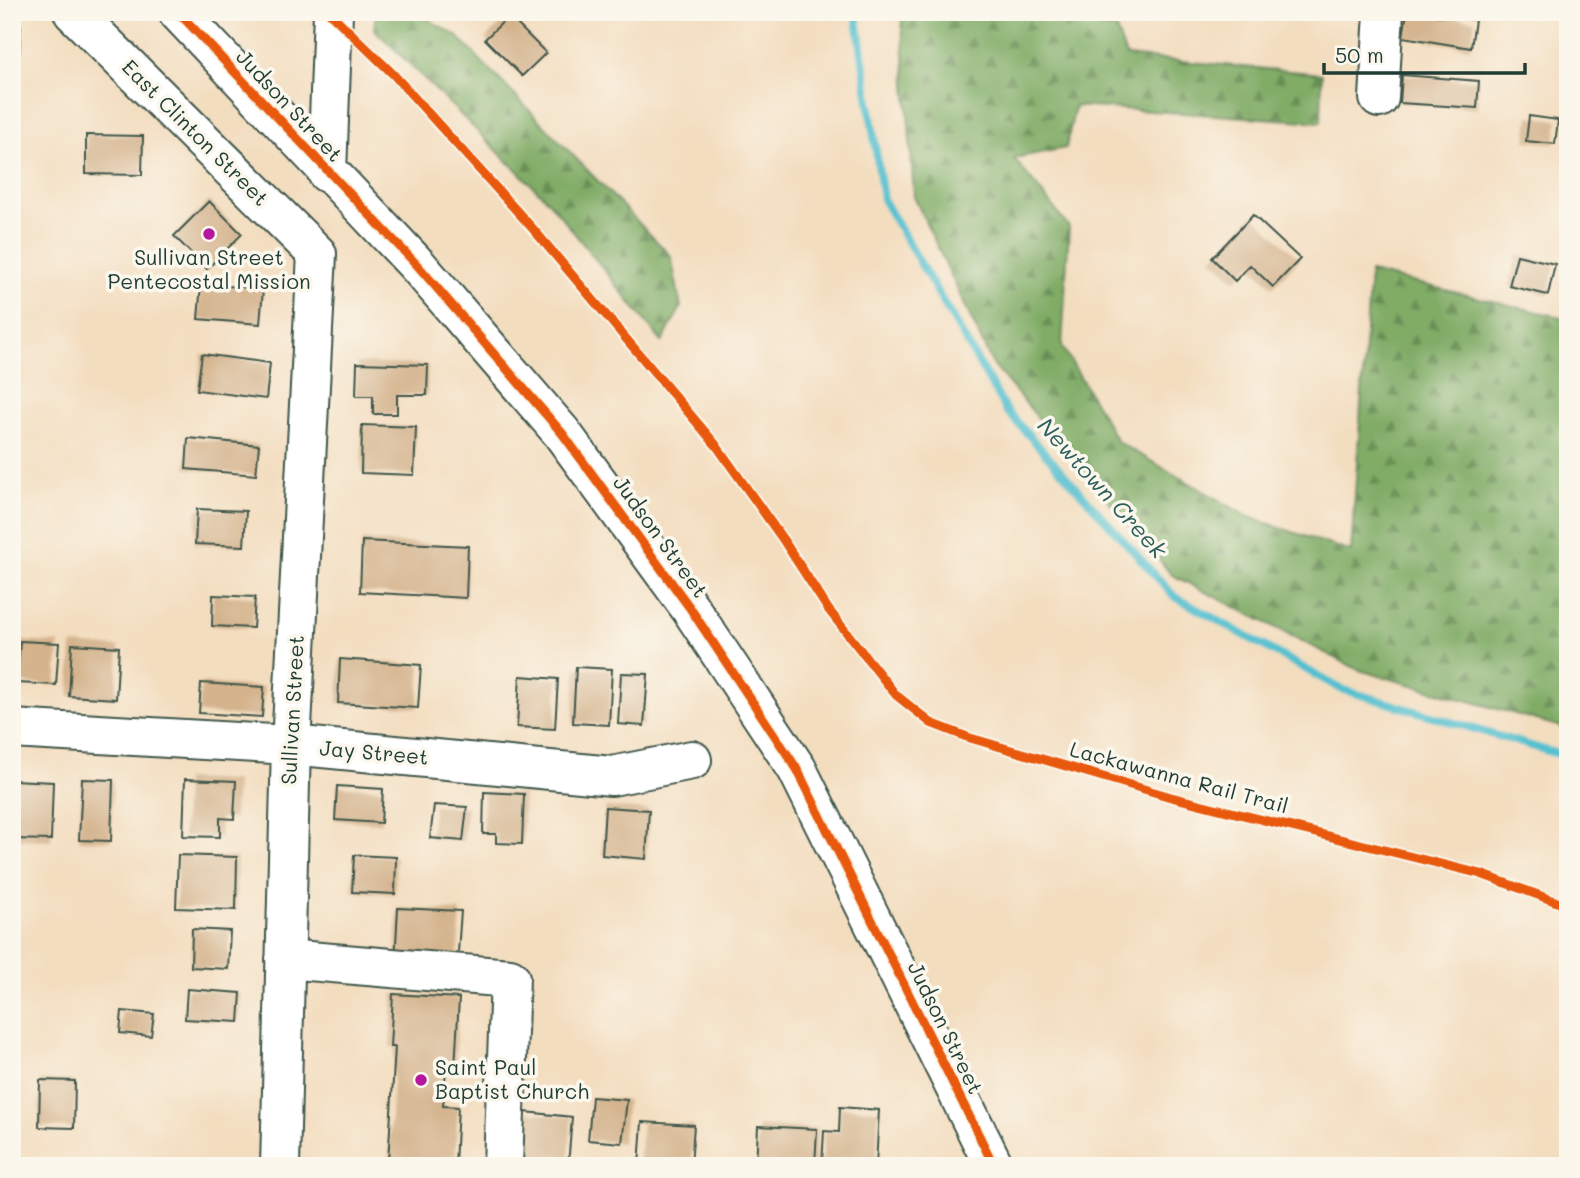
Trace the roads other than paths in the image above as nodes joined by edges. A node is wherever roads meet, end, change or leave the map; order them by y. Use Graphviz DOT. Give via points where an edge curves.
graph roads {
  1 [pos="73,12"];
  2 [pos="178,12"];
  3 [pos="333,12"];
  4 [pos="1384,12"];
  5 [pos="1379,98"];
  6 [pos="327,173"];
  7 [pos="317,254"];
  8 [pos="12,729"];
  9 [pos="291,745"];
  10 [pos="692,760"];
  11 [pos="285,959"];
  12 [pos="280,1166"];
  13 [pos="503,1166"];
  14 [pos="994,1166"];
  1 -- 7 [label="street, East Clinton Street"];
  2 -- 6 [label="street, Judson Street"];
  3 -- 6 [label="street"];
  4 -- 5 [label="street"];
  6 -- 14 [label="street, Judson Street" via="418,267 562,433 690,608 797,769"];
  7 -- 9 [label="street, Sullivan Street"];
  8 -- 9 [label="street, Jay Street"];
  9 -- 10 [label="street, Jay Street" via="612,776"];
  9 -- 11 [label="street, Sullivan Street"];
  11 -- 12 [label="street, Sullivan Street"];
  11 -- 13 [label="street" via="510,978"];
}
